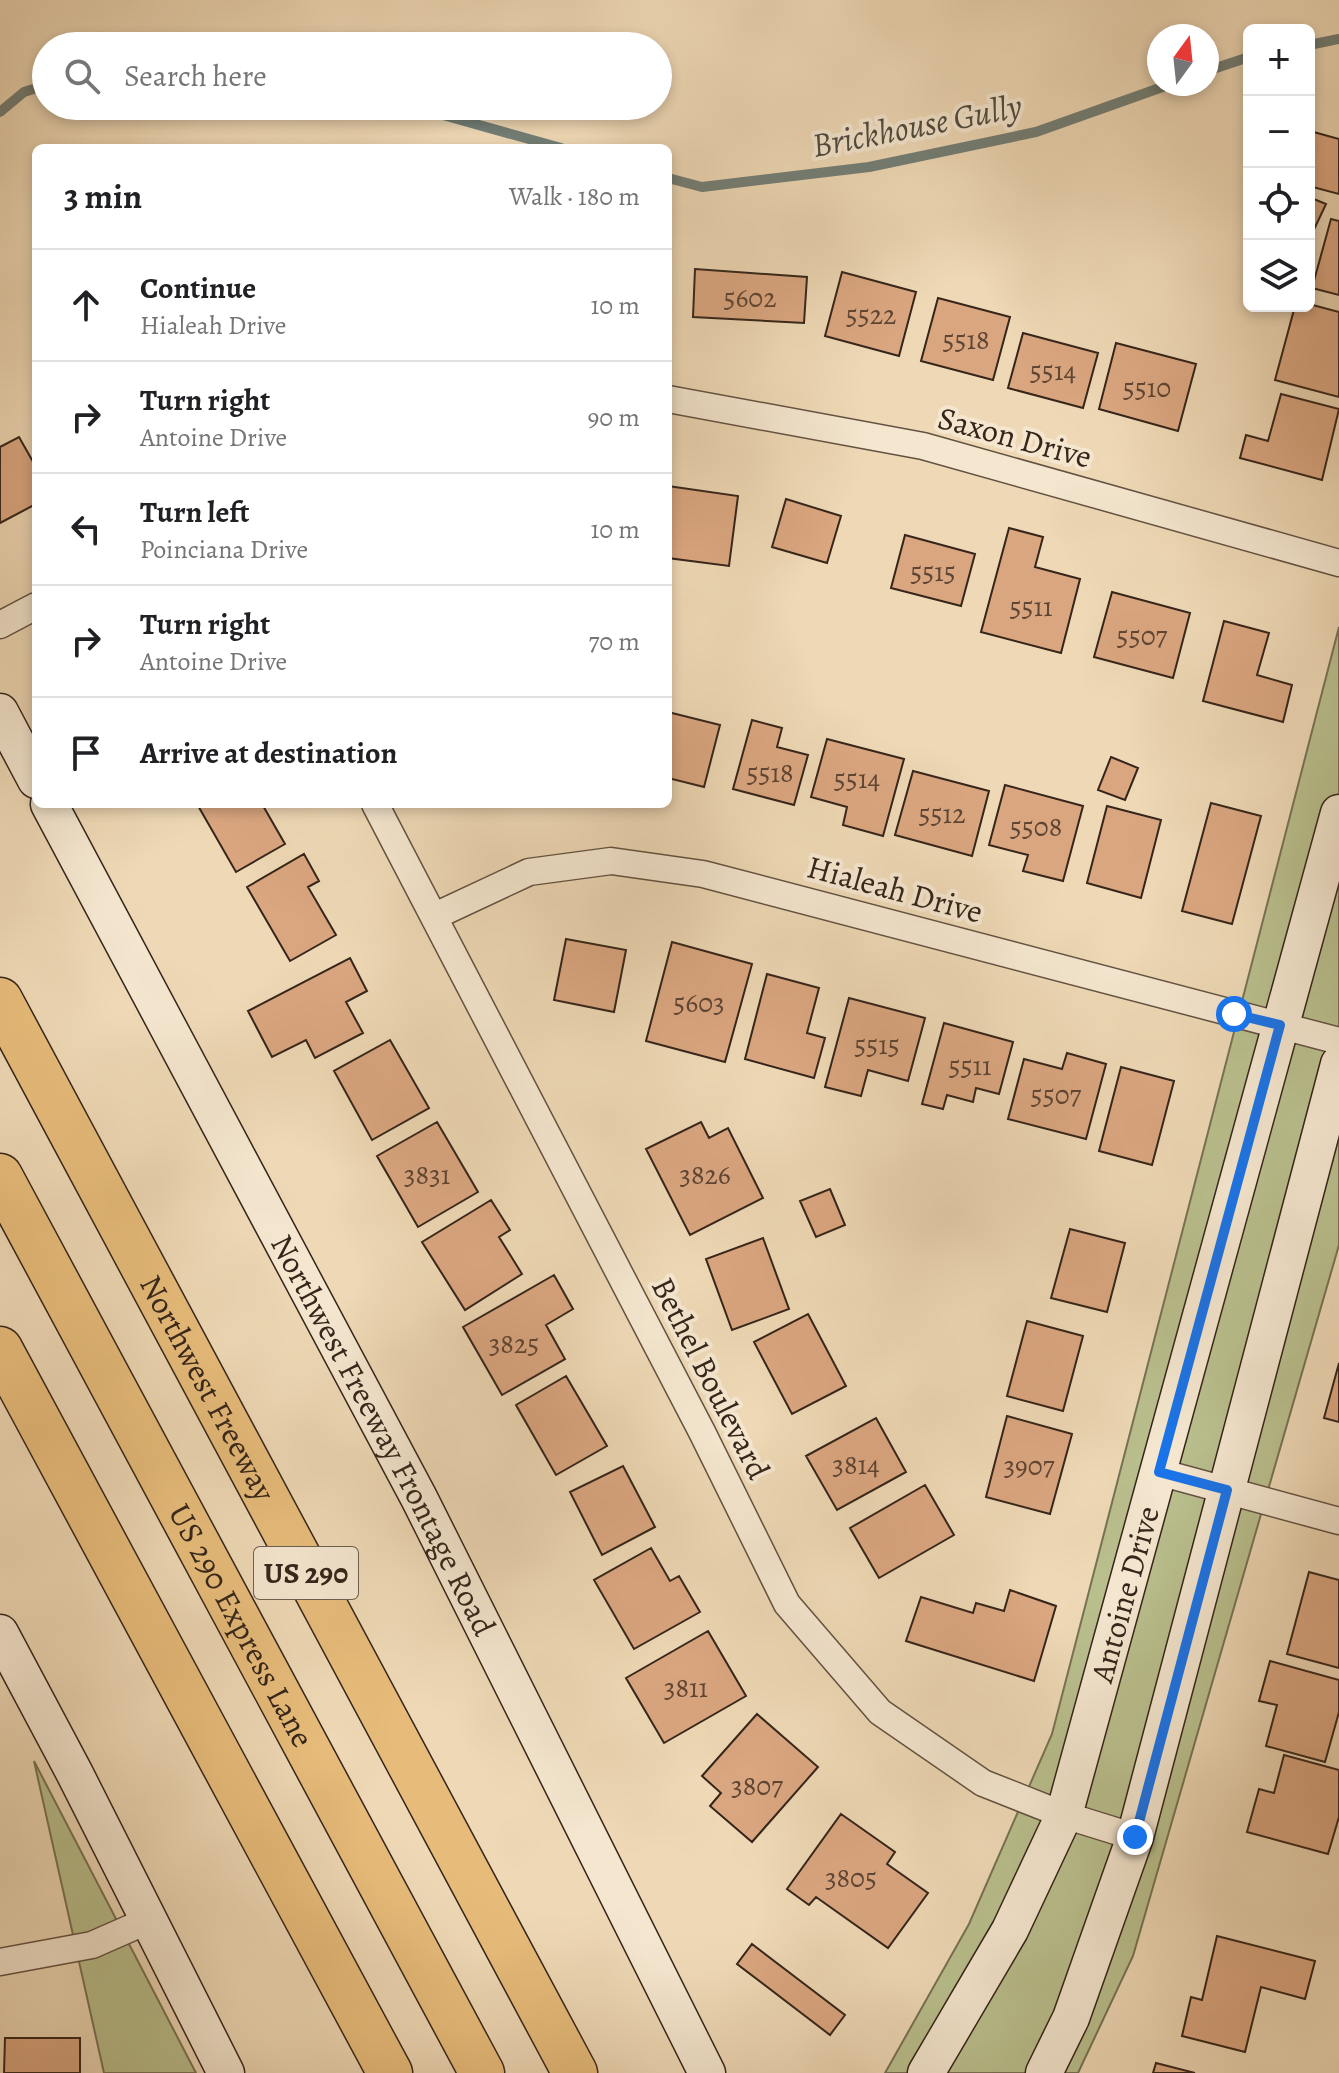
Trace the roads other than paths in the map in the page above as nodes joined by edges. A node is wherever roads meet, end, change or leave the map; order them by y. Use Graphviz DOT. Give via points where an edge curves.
graph roads {
  1 [pos="672,400"];
  2 [pos="1339,563"];
  3 [pos="32,608"];
  4 [pos="0,625"];
  5 [pos="0,712"];
  6 [pos="32,772"];
  7 [pos="51,808"];
  8 [pos="377,808"];
  9 [pos="1339,813"];
  10 [pos="435,916"];
  11 [pos="0,1000"];
  12 [pos="1280,1025"];
  13 [pos="1339,1041"];
  14 [pos="1339,1064"];
  15 [pos="0,1176"];
  16 [pos="0,1349"];
  17 [pos="0,1377"];
  18 [pos="1159,1472"];
  19 [pos="1227,1490"];
  20 [pos="85,1508"];
  21 [pos="1339,1521"];
  22 [pos="0,1633"];
  23 [pos="1064,1815"];
  24 [pos="1135,1837"];
  25 [pos="149,1920"];
  26 [pos="0,1962"];
  27 [pos="226,2073"];
  28 [pos="390,2073"];
  29 [pos="482,2073"];
  30 [pos="575,2073"];
  31 [pos="707,2073"];
  32 [pos="926,2073"];
  33 [pos="1044,2073"];
  1 -- 2 [label="street, Saxon Drive" via="923,446"];
  3 -- 4 [label="street"];
  5 -- 6 [label="main road"];
  7 -- 31 [label="main road, Northwest Freeway Frontage Road" via="419,1498"];
  8 -- 10 [label="street, Bethel Boulevard"];
  9 -- 12 [label="main road, Antoine Drive"];
  10 -- 12 [label="street, Hialeah Drive" via="529,872 611,861 703,874"];
  10 -- 23 [label="street, Bethel Boulevard" via="787,1604 880,1712 983,1783"];
  11 -- 30 [label="highway, Northwest Freeway / US 290"];
  12 -- 13 [label="street, Hialeah Drive"];
  12 -- 18 [label="main road, Antoine Drive"];
  14 -- 19 [label="main road"];
  15 -- 29 [label="highway, US 290 Express Lane"];
  16 -- 20 [label="highway"];
  17 -- 20 [label="highway"];
  18 -- 19 [label="street"];
  18 -- 23 [label="main road, Antoine Drive"];
  19 -- 21 [label="street"];
  19 -- 24 [label="main road"];
  20 -- 28 [label="highway"];
  22 -- 25 [label="main road"];
  23 -- 24 [label="street, Bethel Boulevard"];
  23 -- 32 [label="main road, Antoine Drive" via="1010,1930"];
  24 -- 33 [label="main road" via="1071,2018"];
  25 -- 26 [label="street" via="92,1945"];
  25 -- 27 [label="main road"];
}
